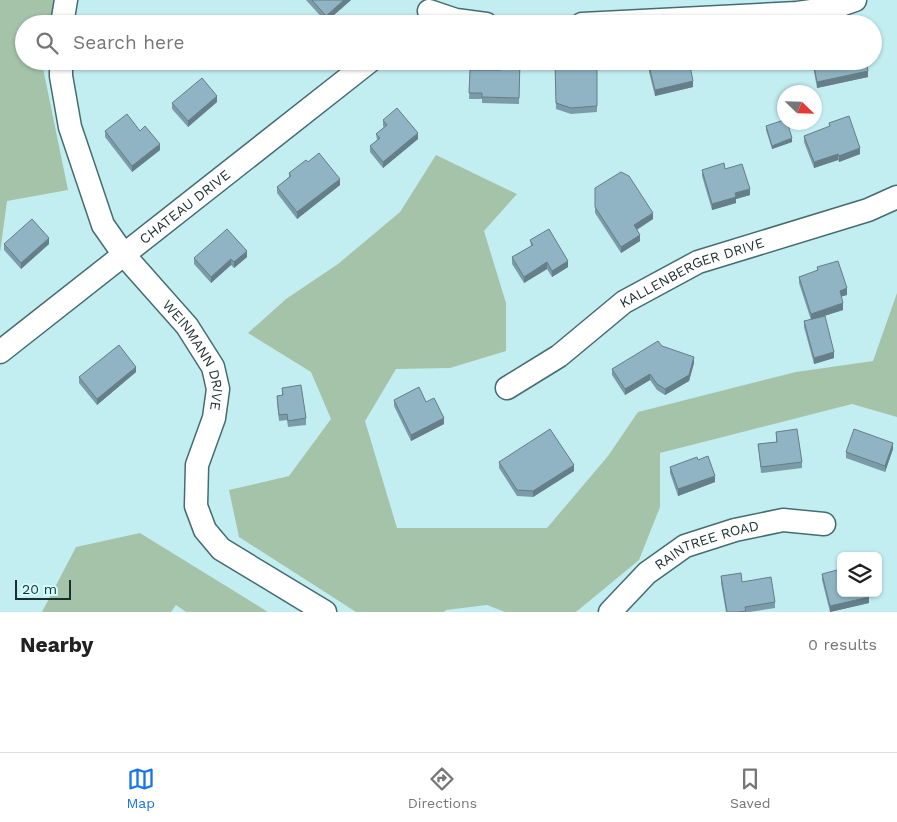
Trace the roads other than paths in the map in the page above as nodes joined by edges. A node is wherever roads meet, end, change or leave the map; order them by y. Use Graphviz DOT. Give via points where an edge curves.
graph roads {
  1 [pos="66,0"];
  2 [pos="855,0"];
  3 [pos="64,15"];
  4 [pos="758,15"];
  5 [pos="61,70"];
  6 [pos="359,70"];
  7 [pos="897,197"];
  8 [pos="124,255"];
  9 [pos="0,352"];
  10 [pos="508,388"];
  11 [pos="824,524"];
  12 [pos="325,612"];
  13 [pos="610,612"];
  1 -- 3 [label="street"];
  2 -- 4 [label="street" via="832,8"];
  5 -- 8 [label="street, WEINMANN DRIVE" via="70,127 103,225"];
  6 -- 8 [label="street, CHATEAU DRIVE"];
  7 -- 10 [label="street, KALLENBERGER DRIVE" via="868,210 698,262 624,302 559,356"];
  8 -- 9 [label="street, CHATEAU DRIVE"];
  8 -- 12 [label="street, WEINMANN DRIVE" via="188,326 212,367 218,389 214,418 197,465 196,506 206,530 221,549"];
  11 -- 13 [label="street, RAINTREE ROAD" via="783,520 735,530 685,546 647,573"];
}
